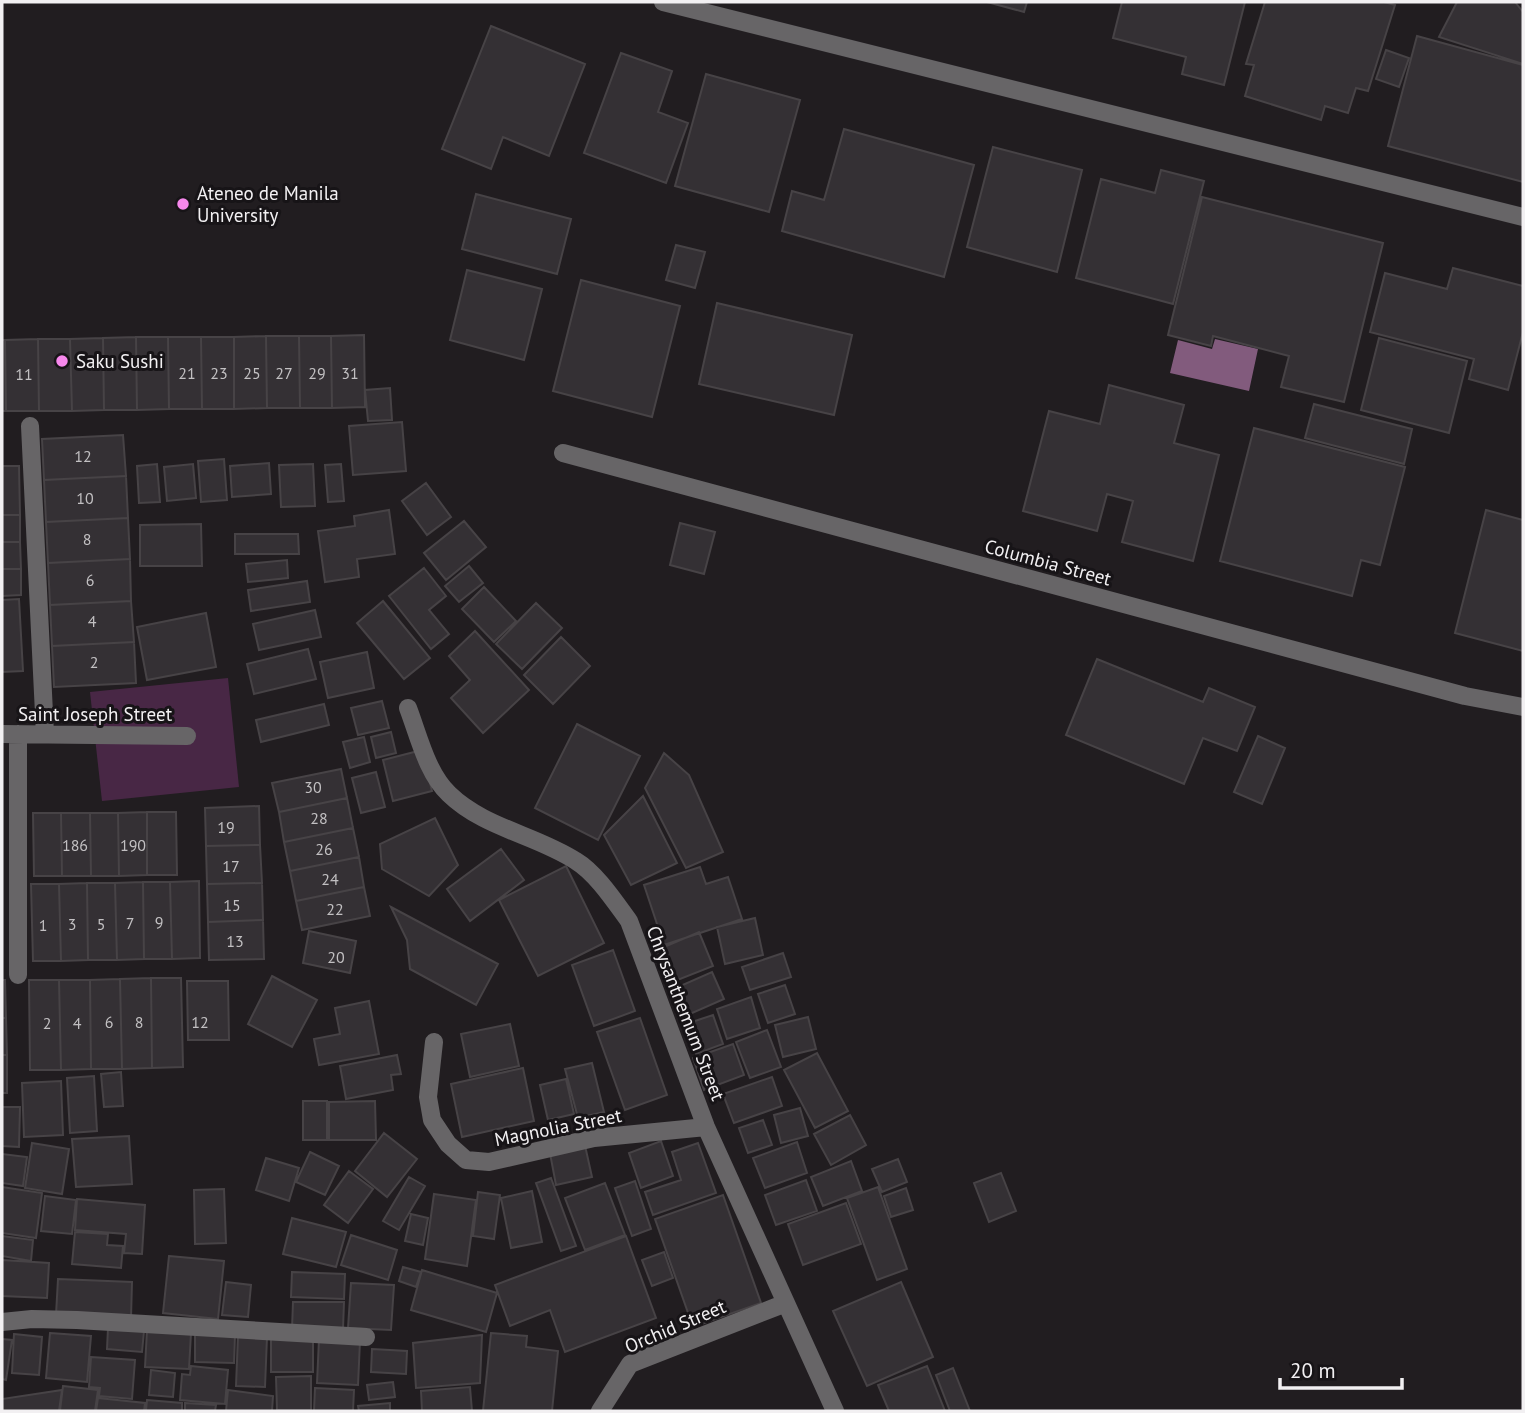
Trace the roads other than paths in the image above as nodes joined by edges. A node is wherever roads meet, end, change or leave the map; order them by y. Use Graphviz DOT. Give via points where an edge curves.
graph roads {
  1 [pos="663,2"];
  2 [pos="1523,216"];
  3 [pos="30,425"];
  4 [pos="563,453"];
  5 [pos="1523,707"];
  6 [pos="408,708"];
  7 [pos="10,734"];
  8 [pos="45,734"];
  9 [pos="187,736"];
  10 [pos="18,975"];
  11 [pos="434,1042"];
  12 [pos="706,1126"];
  13 [pos="786,1303"];
  14 [pos="2,1322"];
  15 [pos="366,1337"];
  16 [pos="600,1411"];
  17 [pos="835,1411"];
  1 -- 2 [label="street"];
  3 -- 8 [label="street"];
  4 -- 5 [label="street, Columbia Street" via="1465,696"];
  6 -- 12 [label="street, Chrysanthemum Street" via="435,776 448,793 469,811 578,862 629,921"];
  7 -- 8 [label="street, Saint Joseph Street"];
  7 -- 10 [label="street"];
  8 -- 9 [label="street, Saint Joseph Street"];
  11 -- 12 [label="street, Magnolia Street" via="428,1097 432,1120 466,1160 489,1162 594,1138"];
  12 -- 13 [label="street, Chrysanthemum Street"];
  13 -- 16 [label="street, Orchid Street" via="630,1364"];
  13 -- 17 [label="street, Chrysanthemum Street"];
  14 -- 15 [label="street" via="77,1320"];
}
